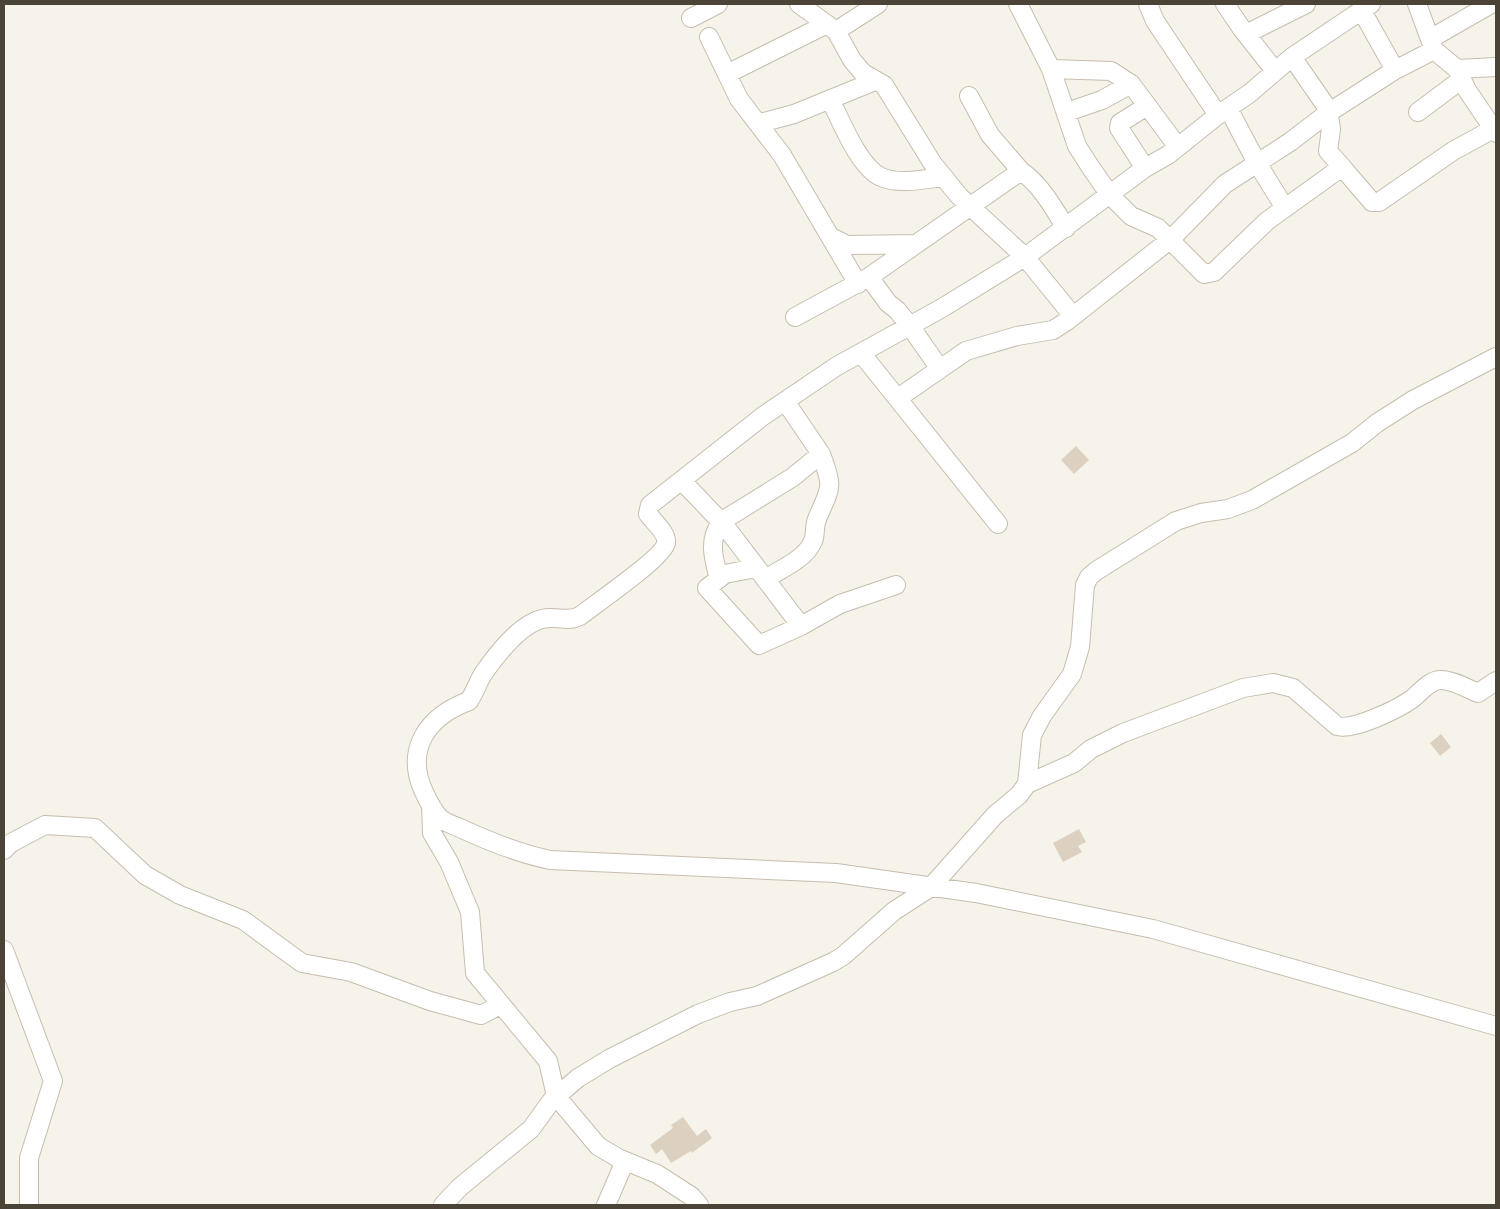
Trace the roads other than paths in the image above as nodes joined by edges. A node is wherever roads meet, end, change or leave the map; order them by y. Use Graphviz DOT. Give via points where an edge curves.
graph roads {
  1 [pos="718,4"];
  2 [pos="799,4"];
  3 [pos="878,4"];
  4 [pos="1018,4"];
  5 [pos="1148,4"];
  6 [pos="1225,4"];
  7 [pos="1306,4"];
  8 [pos="1417,4"];
  9 [pos="1491,4"];
  10 [pos="1367,7"];
  11 [pos="691,18"];
  12 [pos="831,28"];
  13 [pos="1246,34"];
  14 [pos="709,37"];
  15 [pos="1432,44"];
  16 [pos="1292,58"];
  17 [pos="1492,64"];
  18 [pos="1051,68"];
  19 [pos="1396,70"];
  20 [pos="1275,71"];
  21 [pos="727,74"];
  22 [pos="1459,74"];
  23 [pos="875,81"];
  24 [pos="1131,84"];
  25 [pos="969,96"];
  26 [pos="830,99"];
  27 [pos="1146,106"];
  28 [pos="1223,111"];
  29 [pos="1067,112"];
  30 [pos="1418,112"];
  31 [pos="1328,113"];
  32 [pos="760,123"];
  33 [pos="1495,131"];
  34 [pos="1178,147"];
  35 [pos="1256,163"];
  36 [pos="1342,167"];
  37 [pos="1146,168"];
  38 [pos="1020,171"];
  39 [pos="944,177"];
  40 [pos="1110,195"];
  41 [pos="969,205"];
  42 [pos="1285,208"];
  43 [pos="1066,228"];
  44 [pos="832,237"];
  45 [pos="1170,239"];
  46 [pos="915,244"];
  47 [pos="1025,257"];
  48 [pos="863,281"];
  49 [pos="1073,316"];
  50 [pos="796,317"];
  51 [pos="910,326"];
  52 [pos="861,353"];
  53 [pos="1496,357"];
  54 [pos="940,369"];
  55 [pos="898,398"];
  56 [pos="784,401"];
  57 [pos="821,454"];
  58 [pos="682,481"];
  59 [pos="722,521"];
  60 [pos="998,524"];
  61 [pos="761,573"];
  62 [pos="719,579"];
  63 [pos="896,586"];
  64 [pos="801,626"];
  65 [pos="1496,681"];
  66 [pos="1027,784"];
  67 [pos="430,805"];
  68 [pos="4,850"];
  69 [pos="931,887"];
  70 [pos="4,950"];
  71 [pos="500,1005"];
  72 [pos="1496,1026"];
  73 [pos="556,1096"];
  74 [pos="625,1161"];
  75 [pos="29,1205"];
  76 [pos="443,1205"];
  77 [pos="606,1205"];
  78 [pos="699,1205"];
  1 -- 11 [label="street"];
  2 -- 12 [label="street"];
  3 -- 12 [label="street"];
  4 -- 18 [label="street"];
  5 -- 28 [label="street" via="1154,21"];
  6 -- 13 [label="street"];
  7 -- 13 [label="street"];
  8 -- 15 [label="street"];
  9 -- 15 [label="street"];
  10 -- 16 [label="street"];
  10 -- 19 [label="street"];
  12 -- 21 [label="street"];
  12 -- 23 [label="street" via="852,60"];
  13 -- 20 [label="street"];
  14 -- 21 [label="street"];
  15 -- 19 [label="street"];
  15 -- 22 [label="street"];
  16 -- 20 [label="street"];
  16 -- 31 [label="street"];
  17 -- 22 [label="street"];
  18 -- 24 [label="street" via="1111,72"];
  18 -- 29 [label="street"];
  19 -- 31 [label="street"];
  20 -- 28 [label="street"];
  21 -- 32 [label="street" via="739,99"];
  22 -- 30 [label="street"];
  22 -- 33 [label="street"];
  23 -- 26 [label="street"];
  23 -- 39 [label="street" via="884,85"];
  24 -- 27 [label="street"];
  24 -- 29 [label="street" via="1102,100"];
  25 -- 38 [label="street" via="990,135"];
  26 -- 32 [label="street" via="794,114"];
  26 -- 39 [label="street" via="856,149 870,169 882,178"];
  27 -- 34 [label="street"];
  27 -- 37 [label="street" via="1120,123 1119,128"];
  28 -- 34 [label="street"];
  28 -- 35 [label="street"];
  29 -- 40 [label="street" via="1078,146"];
  31 -- 35 [label="street"];
  31 -- 36 [label="street" via="1331,129 1328,151"];
  32 -- 44 [label="street"];
  33 -- 36 [label="street" via="1453,151 1379,202 1372,202"];
  34 -- 37 [label="street"];
  35 -- 42 [label="street"];
  35 -- 45 [label="street" via="1207,200"];
  36 -- 42 [label="street"];
  37 -- 40 [label="street"];
  38 -- 41 [label="street"];
  38 -- 43 [label="street" via="1031,178"];
  39 -- 41 [label="street"];
  40 -- 43 [label="street"];
  40 -- 45 [label="street" via="1131,216 1158,228"];
  41 -- 46 [label="street"];
  41 -- 47 [label="street"];
  42 -- 45 [label="street" via="1214,272 1204,274"];
  43 -- 47 [label="street"];
  44 -- 46 [label="street" via="848,245"];
  44 -- 48 [label="street"];
  45 -- 49 [label="street"];
  46 -- 48 [label="street"];
  47 -- 49 [label="street"];
  47 -- 51 [label="street"];
  48 -- 50 [label="street"];
  48 -- 51 [label="street" via="897,310"];
  49 -- 54 [label="street" via="1053,330 1017,336 966,351"];
  51 -- 52 [label="street"];
  51 -- 54 [label="street"];
  52 -- 55 [label="street"];
  52 -- 56 [label="street"];
  53 -- 66 [label="street" via="1413,400 1344,448 1252,500 1176,521 1089,577 1085,585 1080,647 1072,674 1032,735"];
  54 -- 55 [label="street"];
  55 -- 60 [label="street"];
  56 -- 57 [label="street"];
  56 -- 58 [label="street" via="722,446"];
  57 -- 59 [label="street" via="793,477"];
  57 -- 61 [label="street" via="831,482 829,496 816,521 814,540 794,561"];
  58 -- 59 [label="street"];
  58 -- 67 [label="street" via="650,505 648,514 667,542 642,570 572,620 556,618 532,622 482,675 469,701 455,706 429,726 419,744 417,760 418,776"];
  59 -- 61 [label="street"];
  59 -- 62 [label="street" via="716,528 711,547"];
  61 -- 62 [label="street" via="726,574"];
  61 -- 64 [label="street"];
  62 -- 64 [label="street" via="707,588 759,645"];
  63 -- 64 [label="street" via="840,604"];
  65 -- 66 [label="street" via="1478,693 1442,680 1434,682 1412,700 1344,728 1337,726 1293,688 1272,683 1243,688 1123,732 1091,749 1074,763"];
  66 -- 69 [label="street"];
  67 -- 69 [label="street" via="441,819 490,842 550,860 836,873"];
  67 -- 71 [label="street" via="432,833 450,862 470,912 475,973"];
  68 -- 71 [label="street" via="45,825 95,828 145,875 180,895 243,920 302,963 351,972 430,1001 481,1015"];
  69 -- 72 [label="street" via="1153,929"];
  69 -- 73 [label="street" via="894,911 833,962 757,996 698,1014 609,1059"];
  70 -- 75 [label="street" via="53,1081 29,1158"];
  71 -- 73 [label="street" via="548,1061"];
  73 -- 74 [label="street" via="598,1146"];
  73 -- 76 [label="street" via="531,1129 460,1187"];
  74 -- 77 [label="street"];
  74 -- 78 [label="street" via="657,1174 692,1196"];
}
